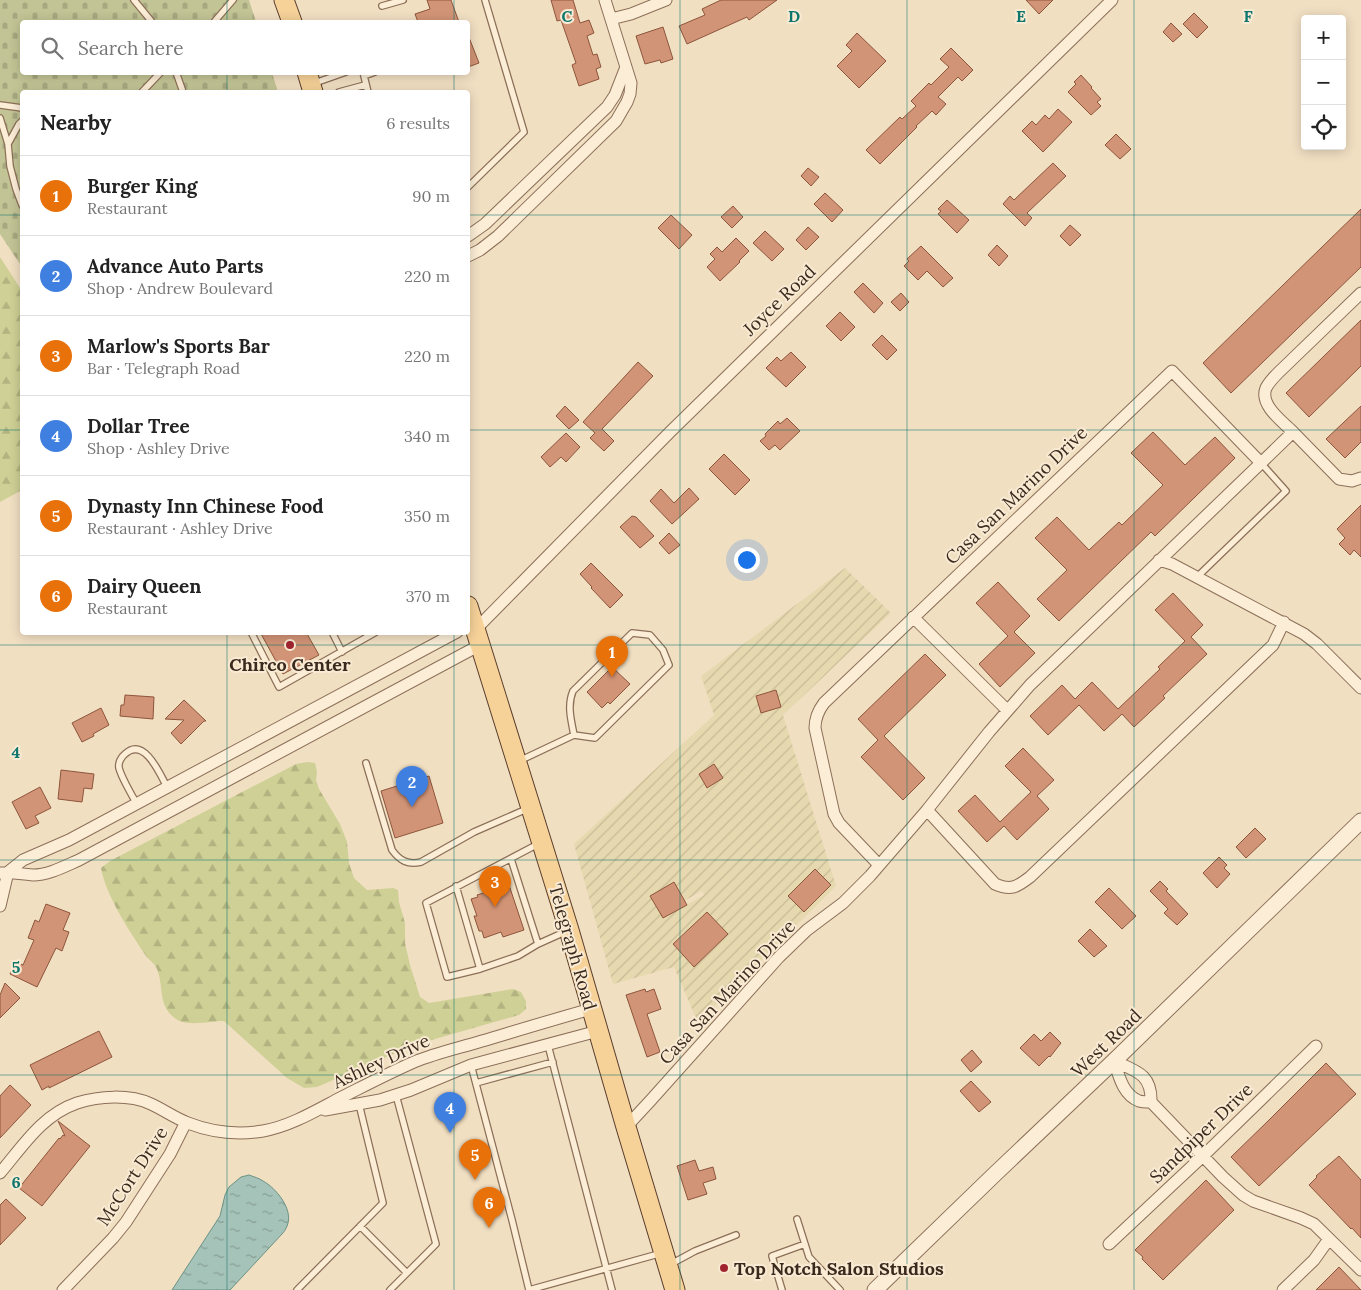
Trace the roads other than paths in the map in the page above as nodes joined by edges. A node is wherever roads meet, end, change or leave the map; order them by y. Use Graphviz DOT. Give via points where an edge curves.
graph roads {
  1 [pos="134,0"];
  2 [pos="233,0"];
  3 [pos="284,0"];
  4 [pos="403,0"];
  5 [pos="484,0"];
  6 [pos="605,0"];
  7 [pos="666,0"];
  8 [pos="1112,0"];
  9 [pos="382,6"];
  10 [pos="611,19"];
  11 [pos="150,20"];
  12 [pos="216,20"];
  13 [pos="291,20"];
  14 [pos="626,67"];
  15 [pos="158,75"];
  16 [pos="177,75"];
  17 [pos="336,75"];
  18 [pos="364,75"];
  19 [pos="310,83"];
  20 [pos="365,85"];
  21 [pos="144,90"];
  22 [pos="182,90"];
  23 [pos="346,90"];
  24 [pos="367,90"];
  25 [pos="0,105"];
  26 [pos="20,108"];
  27 [pos="0,118"];
  28 [pos="20,123"];
  29 [pos="8,144"];
  30 [pos="554,158"];
  31 [pos="566,170"];
  32 [pos="470,185"];
  33 [pos="20,200"];
  34 [pos="470,235"];
  35 [pos="470,255"];
  36 [pos="1361,293"];
  37 [pos="1293,432"];
  38 [pos="1261,463"];
  39 [pos="1361,478"];
  40 [pos="1159,560"];
  41 [pos="1197,577"];
  42 [pos="913,617"];
  43 [pos="1284,622"];
  44 [pos="470,627"];
  45 [pos="253,635"];
  46 [pos="334,635"];
  47 [pos="371,635"];
  48 [pos="455,635"];
  49 [pos="459,635"];
  50 [pos="342,652"];
  51 [pos="1361,688"];
  52 [pos="331,700"];
  53 [pos="1007,710"];
  54 [pos="341,719"];
  55 [pos="574,735"];
  56 [pos="260,738"];
  57 [pos="270,757"];
  58 [pos="517,762"];
  59 [pos="366,763"];
  60 [pos="167,787"];
  61 [pos="152,795"];
  62 [pos="137,804"];
  63 [pos="531,807"];
  64 [pos="927,810"];
  65 [pos="161,815"];
  66 [pos="1361,822"];
  67 [pos="542,842"];
  68 [pos="510,859"];
  69 [pos="880,865"];
  70 [pos="4,872"];
  71 [pos="456,886"];
  72 [pos="0,906"];
  73 [pos="569,930"];
  74 [pos="538,944"];
  75 [pos="480,970"];
  76 [pos="591,1009"];
  77 [pos="598,1031"];
  78 [pos="548,1045"];
  79 [pos="465,1046"];
  80 [pos="1316,1046"];
  81 [pos="1114,1061"];
  82 [pos="553,1062"];
  83 [pos="471,1065"];
  84 [pos="476,1083"];
  85 [pos="396,1095"];
  86 [pos="1151,1102"];
  87 [pos="359,1104"];
  88 [pos="313,1113"];
  89 [pos="186,1122"];
  90 [pos="626,1127"];
  91 [pos="1203,1156"];
  92 [pos="0,1173"];
  93 [pos="797,1219"];
  94 [pos="360,1226"];
  95 [pos="736,1235"];
  96 [pos="1329,1239"];
  97 [pos="804,1244"];
  98 [pos="1109,1244"];
  99 [pos="665,1260"];
  100 [pos="607,1269"];
  101 [pos="1361,1270"];
  102 [pos="407,1273"];
  103 [pos="63,1290"];
  104 [pos="297,1290"];
  105 [pos="390,1290"];
  106 [pos="529,1290"];
  107 [pos="612,1290"];
  108 [pos="675,1290"];
  109 [pos="782,1290"];
  110 [pos="840,1290"];
  111 [pos="875,1290"];
  112 [pos="1284,1290"];
  1 -- 11 [label="lane"];
  2 -- 12 [label="lane"];
  3 -- 13 [label="main road"];
  4 -- 9 [label="lane"];
  5 -- 32 [label="lane" via="524,132"];
  6 -- 10 [label="street"];
  7 -- 10 [label="street"];
  8 -- 44 [label="street, Joyce Road"];
  10 -- 14 [label="street"];
  14 -- 30 [label="street" via="607,107"];
  14 -- 31 [label="street" via="631,83 623,112"];
  15 -- 21 [label="lane"];
  16 -- 22 [label="lane"];
  17 -- 19 [label="lane"];
  18 -- 20 [label="lane"];
  20 -- 23 [label="lane"];
  20 -- 24 [label="lane"];
  25 -- 26 [label="lane"];
  27 -- 29 [label="lane"];
  28 -- 29 [label="lane"];
  29 -- 33 [label="lane" via="10,166"];
  30 -- 31 [label="street"];
  30 -- 34 [label="street" via="486,224"];
  31 -- 35 [label="street" via="498,236"];
  36 -- 37 [label="street" via="1266,388 1266,401 1270,408"];
  37 -- 38 [label="street"];
  37 -- 39 [label="street" via="1339,479 1352,481"];
  38 -- 40 [label="street, Casa San Marino Drive"];
  38 -- 41 [label="lane" via="1286,491"];
  38 -- 42 [label="street, Casa San Marino Drive" via="1172,371"];
  40 -- 41 [label="street"];
  40 -- 53 [label="street, Casa San Marino Drive"];
  41 -- 43 [label="street"];
  42 -- 53 [label="street"];
  42 -- 69 [label="street, Casa San Marino Drive" via="824,703 815,720 834,814"];
  43 -- 51 [label="street" via="1317,644"];
  43 -- 64 [label="street" via="1273,645 1022,884 1004,888 995,884"];
  44 -- 58 [label="main road, Telegraph Road"];
  45 -- 50 [label="lane" via="279,687"];
  46 -- 50 [label="lane"];
  47 -- 50 [label="lane"];
  48 -- 52 [label="street"];
  49 -- 54 [label="street"];
  52 -- 54 [label="street"];
  52 -- 56 [label="street"];
  53 -- 64 [label="street, Casa San Marino Drive"];
  54 -- 57 [label="street"];
  55 -- 55 [label="lane" via="596,738 670,665 663,650 650,636 632,633 573,691 570,715"];
  55 -- 58 [label="lane"];
  56 -- 57 [label="street"];
  56 -- 60 [label="street"];
  57 -- 65 [label="street"];
  58 -- 63 [label="main road, Telegraph Road"];
  59 -- 63 [label="lane" via="392,850 399,859 407,862 421,862 474,832"];
  60 -- 61 [label="street"];
  60 -- 62 [label="lane" via="142,750 125,753 119,767"];
  61 -- 62 [label="street"];
  61 -- 65 [label="street"];
  62 -- 70 [label="street"];
  63 -- 67 [label="main road, Telegraph Road"];
  64 -- 69 [label="street, Casa San Marino Drive"];
  65 -- 70 [label="street" via="79,860 54,870 34,875"];
  66 -- 81 [label="street, West Road"];
  67 -- 68 [label="lane"];
  67 -- 73 [label="main road, Telegraph Road"];
  68 -- 71 [label="lane"];
  68 -- 74 [label="lane"];
  69 -- 90 [label="street, Casa San Marino Drive" via="843,903 807,930 779,957"];
  70 -- 72 [label="street"];
  71 -- 75 [label="lane"];
  71 -- 75 [label="lane" via="426,903 447,977"];
  73 -- 74 [label="lane"];
  73 -- 76 [label="main road, Telegraph Road"];
  74 -- 75 [label="lane" via="518,956"];
  76 -- 77 [label="main road, Telegraph Road"];
  76 -- 79 [label="street, Ashley Drive"];
  77 -- 78 [label="street, Ashley Drive"];
  77 -- 90 [label="main road, Telegraph Road"];
  78 -- 82 [label="lane"];
  78 -- 83 [label="street, Ashley Drive"];
  79 -- 83 [label="street"];
  79 -- 88 [label="street, Ashley Drive" via="441,1052 378,1078"];
  80 -- 91 [label="street, Sandpiper Drive"];
  81 -- 86 [label="street" via="1128,1093 1140,1101"];
  81 -- 86 [label="street" via="1136,1071 1150,1083"];
  81 -- 111 [label="street, West Road"];
  82 -- 84 [label="lane"];
  82 -- 100 [label="lane"];
  83 -- 84 [label="lane"];
  83 -- 85 [label="street, Ashley Drive"];
  84 -- 106 [label="lane"];
  85 -- 87 [label="street, Ashley Drive"];
  85 -- 102 [label="lane" via="436,1244"];
  86 -- 91 [label="street"];
  87 -- 88 [label="street, Ashley Drive"];
  87 -- 94 [label="lane" via="383,1203"];
  88 -- 89 [label="street, Ashley Drive" via="272,1129 241,1133"];
  89 -- 92 [label="street, Ashley Drive" via="140,1100 100,1098 78,1103 56,1112 45,1121"];
  89 -- 103 [label="street, McCort Drive" via="170,1154 126,1222"];
  90 -- 99 [label="main road, Telegraph Road"];
  91 -- 96 [label="street" via="1243,1195 1314,1224"];
  91 -- 98 [label="street, Sandpiper Drive"];
  93 -- 97 [label="lane"];
  94 -- 102 [label="lane"];
  94 -- 104 [label="lane"];
  95 -- 99 [label="lane"];
  96 -- 101 [label="street"];
  96 -- 112 [label="street" via="1314,1260"];
  97 -- 109 [label="lane" via="772,1256"];
  97 -- 110 [label="lane" via="808,1257"];
  99 -- 100 [label="lane"];
  99 -- 108 [label="main road, Telegraph Road"];
  100 -- 106 [label="lane"];
  100 -- 107 [label="lane"];
  102 -- 105 [label="lane"];
}
